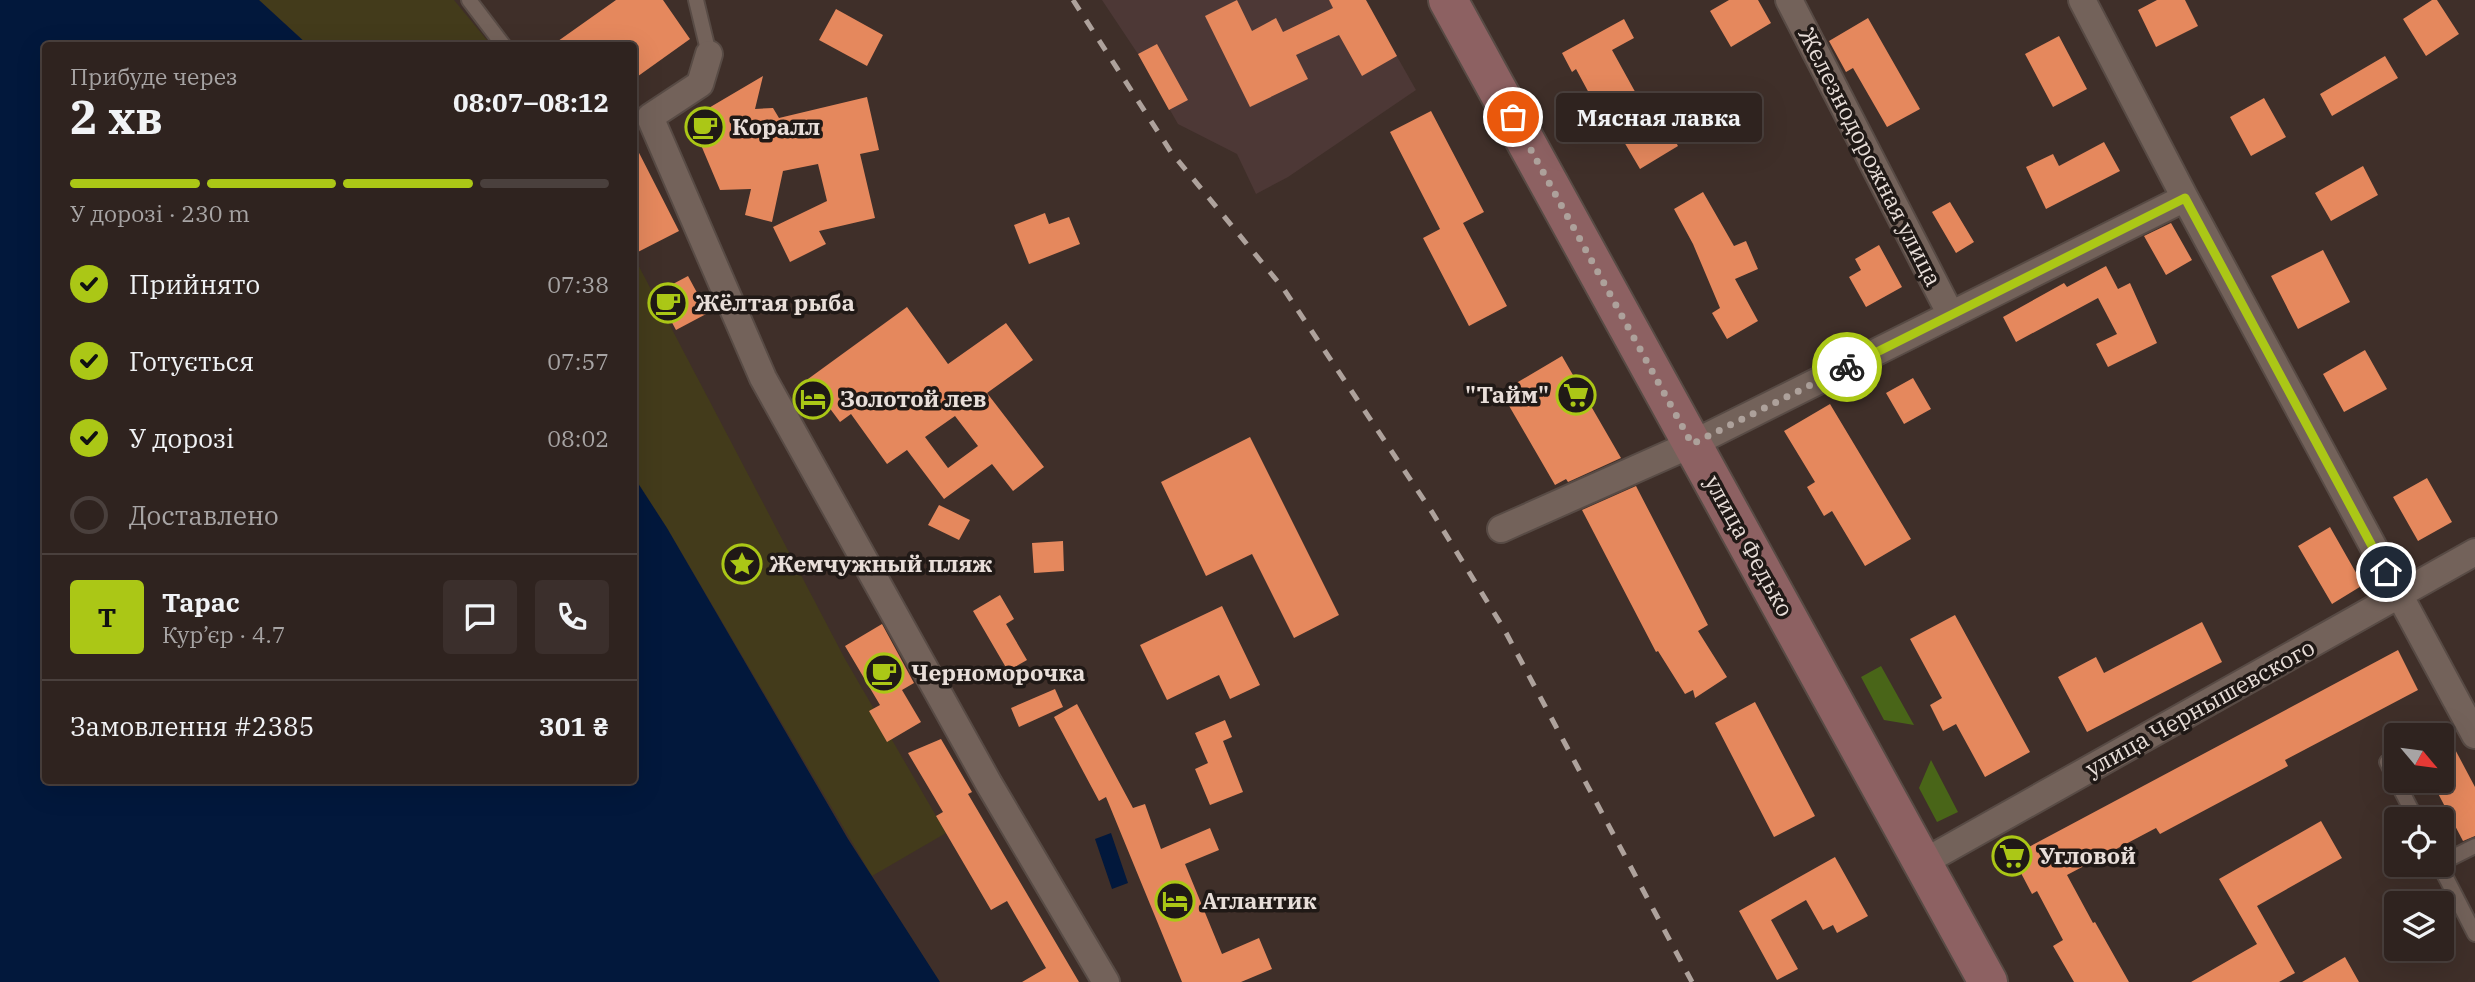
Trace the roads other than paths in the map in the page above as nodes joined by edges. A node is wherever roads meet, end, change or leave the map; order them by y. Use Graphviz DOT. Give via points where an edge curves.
graph roads {
  1 [pos="469,0"];
  2 [pos="696,0"];
  3 [pos="1448,0"];
  4 [pos="1789,0"];
  5 [pos="2082,0"];
  6 [pos="501,42"];
  7 [pos="709,54"];
  8 [pos="2185,198"];
  9 [pos="1951,315"];
  10 [pos="1692,444"];
  11 [pos="1500,529"];
  12 [pos="2475,552"];
  13 [pos="2399,596"];
  14 [pos="2475,735"];
  15 [pos="2475,846"];
  16 [pos="2454,857"];
  17 [pos="1924,862"];
  18 [pos="2446,877"];
  19 [pos="2475,934"];
  20 [pos="1106,982"];
  21 [pos="1988,982"];
  1 -- 6 [label="lane"];
  2 -- 7 [label="lane"];
  3 -- 10 [label="main road, улица Федько"];
  4 -- 9 [label="street, Железнодорожная улица"];
  5 -- 8 [label="street"];
  7 -- 20 [label="street" via="700,84 650,117 655,129 763,378 989,784"];
  8 -- 9 [label="street"];
  8 -- 13 [label="street"];
  9 -- 10 [label="street"];
  10 -- 11 [label="street"];
  10 -- 17 [label="main road, улица Федько"];
  12 -- 13 [label="street, улица Чернышевского"];
  13 -- 14 [label="street"];
  13 -- 17 [label="street, улица Чернышевского"];
  15 -- 16 [label="lane"];
  17 -- 21 [label="main road, улица Федько"];
  18 -- 19 [label="lane"];
}
